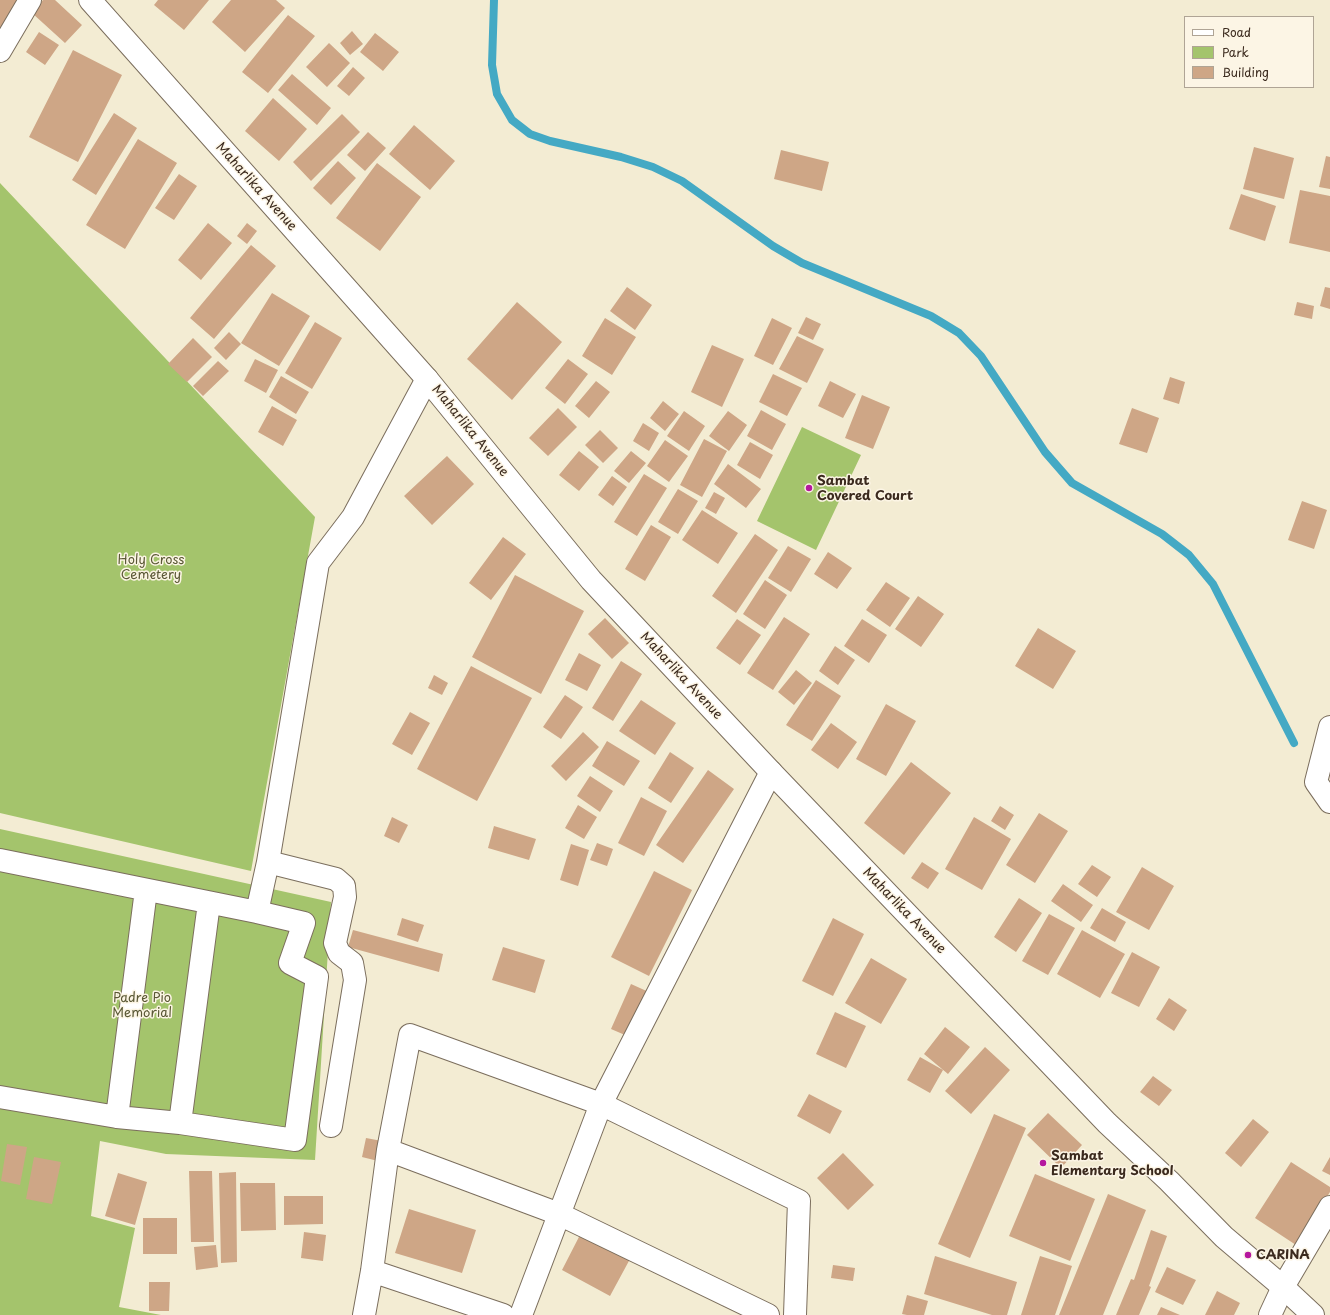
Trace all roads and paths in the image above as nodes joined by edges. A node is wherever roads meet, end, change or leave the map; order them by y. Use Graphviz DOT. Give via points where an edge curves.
graph roads {
  1 [pos="30,0"];
  2 [pos="90,0"];
  3 [pos="0,50"];
  4 [pos="428,379"];
  5 [pos="1330,728"];
  6 [pos="771,772"];
  7 [pos="1330,802"];
  8 [pos="0,860"];
  9 [pos="268,862"];
  10 [pos="146,890"];
  11 [pos="209,903"];
  12 [pos="257,912"];
  13 [pos="0,1097"];
  14 [pos="601,1104"];
  15 [pos="116,1117"];
  16 [pos="180,1123"];
  17 [pos="331,1126"];
  18 [pos="388,1150"];
  19 [pos="1330,1207"];
  20 [pos="559,1214"];
  21 [pos="372,1271"];
  22 [pos="1283,1287"];
  23 [pos="364,1315"];
  24 [pos="503,1315"];
  25 [pos="521,1315"];
  26 [pos="768,1315"];
  27 [pos="795,1315"];
  28 [pos="1270,1315"];
  29 [pos="1313,1315"];
  1 -- 3 [label="street"];
  2 -- 4 [label="street, Maharlika Avenue"];
  4 -- 6 [label="street, Maharlika Avenue" via="591,580"];
  4 -- 9 [label="street" via="353,517 318,563"];
  5 -- 7 [label="street" via="1316,782"];
  6 -- 14 [label="street"];
  6 -- 22 [label="street, Maharlika Avenue" via="1107,1123 1224,1237"];
  8 -- 10 [label="street"];
  9 -- 12 [label="street"];
  9 -- 17 [label="street" via="336,879 344,886 345,897 335,943 339,953 352,963 355,980"];
  10 -- 11 [label="street"];
  10 -- 15 [label="street"];
  11 -- 12 [label="street"];
  11 -- 16 [label="street"];
  12 -- 16 [label="street" via="304,923 290,962 317,977 295,1140"];
  13 -- 15 [label="street"];
  14 -- 18 [label="street" via="410,1035"];
  14 -- 20 [label="street"];
  14 -- 27 [label="street" via="799,1201"];
  15 -- 16 [label="street"];
  18 -- 20 [label="street"];
  18 -- 21 [label="street"];
  19 -- 22 [label="street"];
  20 -- 25 [label="street"];
  20 -- 26 [label="street"];
  21 -- 23 [label="street"];
  21 -- 24 [label="street"];
  22 -- 28 [label="street"];
  22 -- 29 [label="street, Maharlika Avenue"];
}
